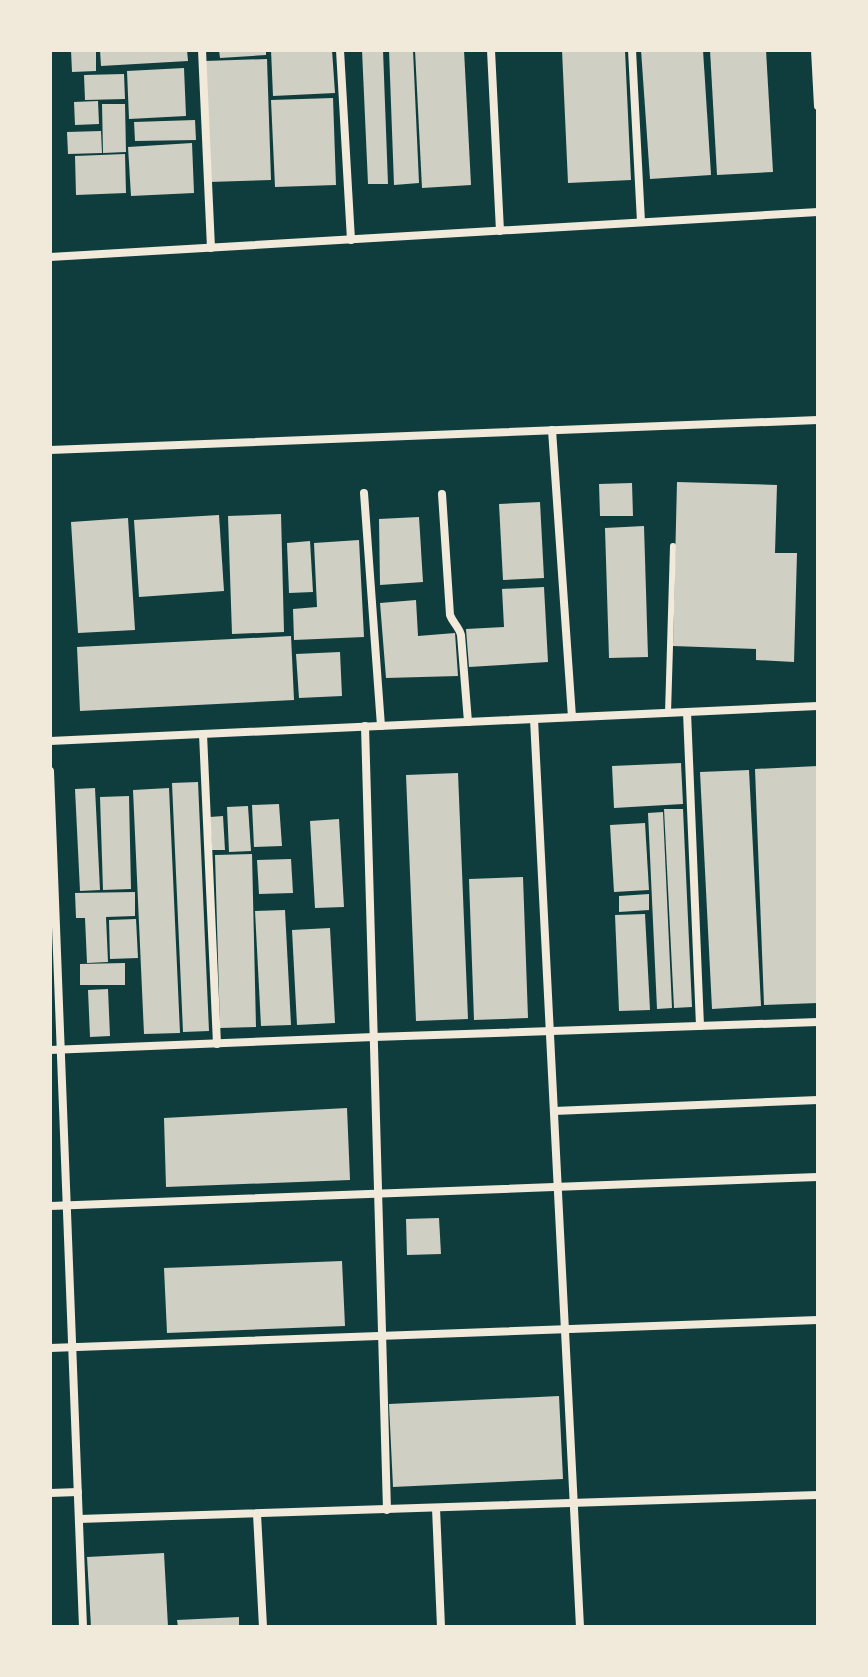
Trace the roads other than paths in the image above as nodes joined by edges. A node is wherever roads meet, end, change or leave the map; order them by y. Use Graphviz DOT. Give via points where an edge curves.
graph roads {
  1 [pos="202,50"];
  2 [pos="340,50"];
  3 [pos="491,50"];
  4 [pos="632,50"];
  5 [pos="815,50"];
  6 [pos="818,106"];
  7 [pos="818,212"];
  8 [pos="641,222"];
  9 [pos="500,231"];
  10 [pos="351,240"];
  11 [pos="211,248"];
  12 [pos="50,257"];
  13 [pos="818,420"];
  14 [pos="552,430"];
  15 [pos="50,450"];
  16 [pos="364,493"];
  17 [pos="442,494"];
  18 [pos="673,546"];
  19 [pos="818,706"];
  20 [pos="687,712"];
  21 [pos="668,713"];
  22 [pos="572,717"];
  23 [pos="534,719"];
  24 [pos="468,722"];
  25 [pos="365,726"];
  26 [pos="381,726"];
  27 [pos="203,734"];
  28 [pos="50,741"];
  29 [pos="50,771"];
  30 [pos="53,917"];
  31 [pos="818,1022"];
  32 [pos="700,1026"];
  33 [pos="550,1031"];
  34 [pos="374,1037"];
  35 [pos="217,1044"];
  36 [pos="61,1049"];
  37 [pos="50,1050"];
  38 [pos="818,1100"];
  39 [pos="554,1111"];
  40 [pos="818,1177"];
  41 [pos="557,1187"];
  42 [pos="378,1194"];
  43 [pos="67,1205"];
  44 [pos="50,1206"];
  45 [pos="818,1320"];
  46 [pos="565,1329"];
  47 [pos="382,1336"];
  48 [pos="50,1348"];
  49 [pos="72,1348"];
  50 [pos="78,1492"];
  51 [pos="50,1493"];
  52 [pos="818,1495"];
  53 [pos="574,1504"];
  54 [pos="436,1508"];
  55 [pos="387,1510"];
  56 [pos="257,1514"];
  57 [pos="79,1519"];
  58 [pos="83,1627"];
  59 [pos="263,1627"];
  60 [pos="441,1627"];
  61 [pos="580,1627"];
  1 -- 11 [label="street"];
  2 -- 10 [label="street"];
  3 -- 9 [label="street"];
  4 -- 8 [label="street"];
  5 -- 6 [label="street"];
  7 -- 8 [label="street"];
  8 -- 9 [label="street"];
  9 -- 10 [label="street"];
  10 -- 11 [label="street"];
  11 -- 12 [label="street"];
  13 -- 14 [label="street"];
  14 -- 15 [label="street"];
  14 -- 22 [label="street"];
  16 -- 26 [label="street"];
  17 -- 24 [label="street" via="450,615 461,635"];
  18 -- 21 [label="lane"];
  19 -- 20 [label="street"];
  20 -- 21 [label="street"];
  20 -- 32 [label="street"];
  21 -- 22 [label="street"];
  22 -- 23 [label="street"];
  23 -- 24 [label="street"];
  23 -- 33 [label="street"];
  24 -- 26 [label="street"];
  25 -- 26 [label="street"];
  25 -- 27 [label="street"];
  25 -- 34 [label="street"];
  27 -- 28 [label="street"];
  27 -- 35 [label="street"];
  29 -- 30 [label="street"];
  30 -- 36 [label="street"];
  31 -- 32 [label="street"];
  32 -- 33 [label="street"];
  33 -- 34 [label="street"];
  33 -- 39 [label="street"];
  34 -- 35 [label="street"];
  34 -- 42 [label="street"];
  35 -- 36 [label="street"];
  36 -- 37 [label="street"];
  36 -- 43 [label="street"];
  38 -- 39 [label="street"];
  39 -- 41 [label="street"];
  40 -- 41 [label="street"];
  41 -- 42 [label="street"];
  41 -- 46 [label="street"];
  42 -- 43 [label="street"];
  42 -- 47 [label="street"];
  43 -- 44 [label="street"];
  43 -- 49 [label="street"];
  45 -- 46 [label="street"];
  46 -- 47 [label="street"];
  46 -- 53 [label="street"];
  47 -- 49 [label="street"];
  47 -- 55 [label="street"];
  48 -- 49 [label="street"];
  49 -- 50 [label="street"];
  50 -- 51 [label="street"];
  50 -- 57 [label="street"];
  52 -- 53 [label="street"];
  53 -- 54 [label="street"];
  53 -- 61 [label="street"];
  54 -- 55 [label="street"];
  54 -- 60 [label="street"];
  55 -- 56 [label="street"];
  56 -- 57 [label="street"];
  56 -- 59 [label="street"];
  57 -- 58 [label="street"];
}
